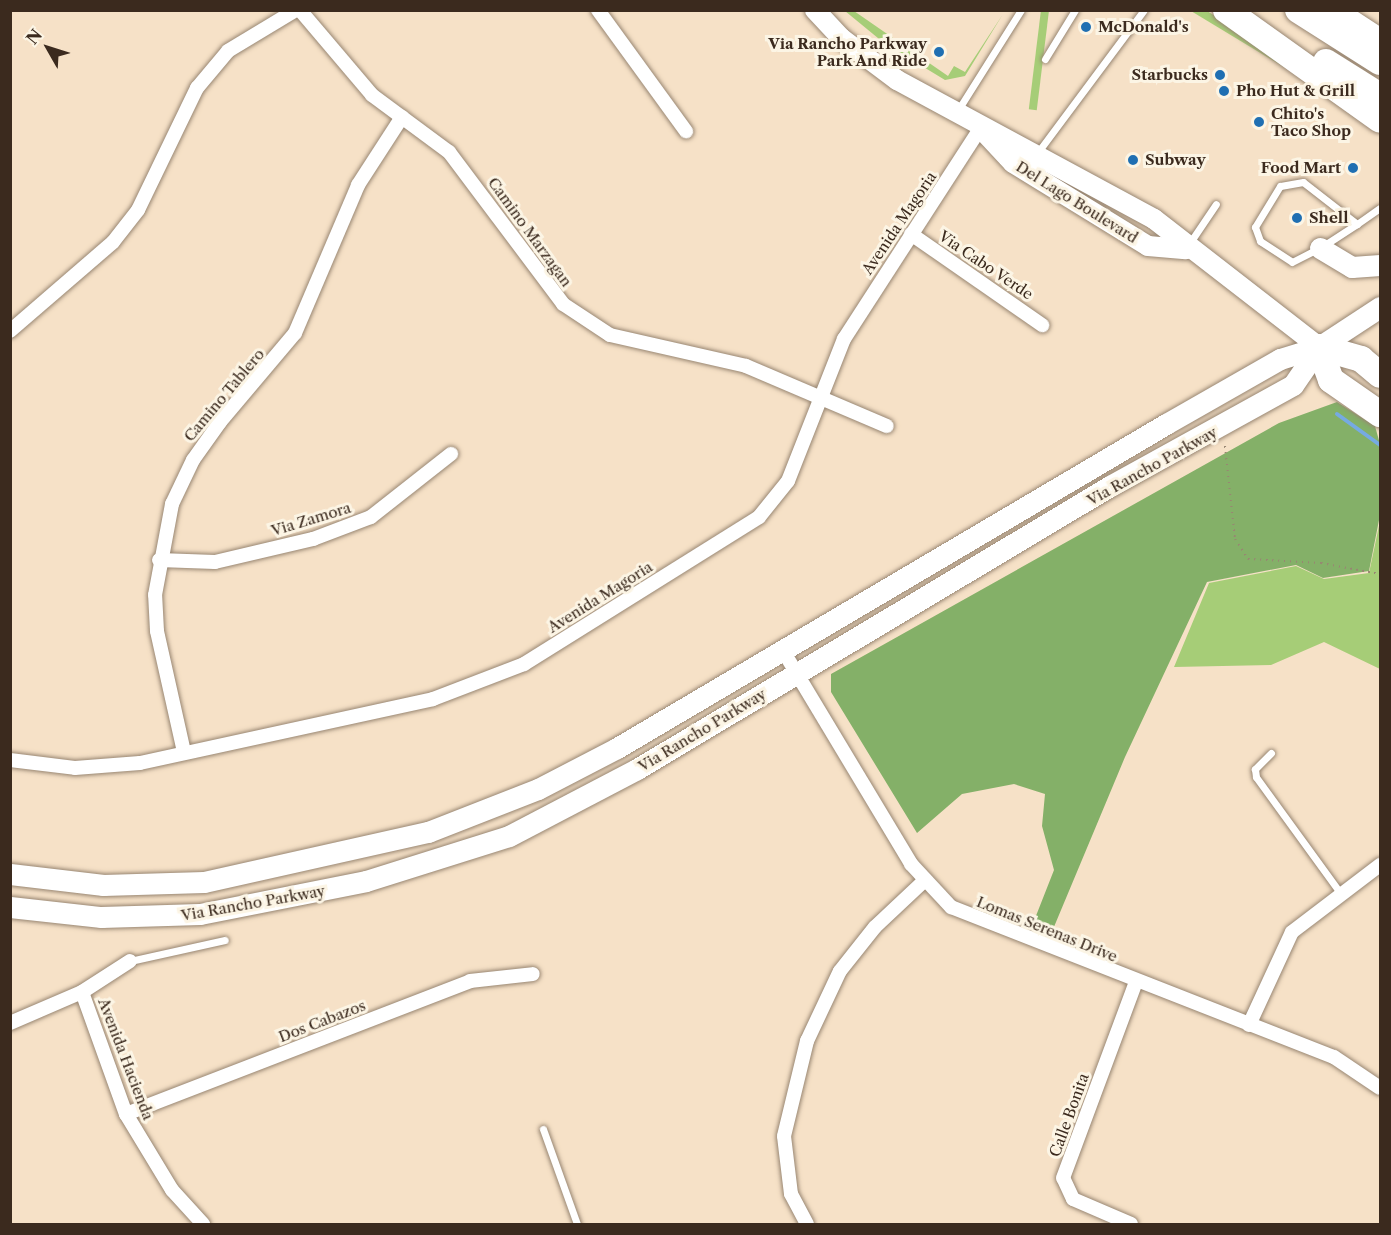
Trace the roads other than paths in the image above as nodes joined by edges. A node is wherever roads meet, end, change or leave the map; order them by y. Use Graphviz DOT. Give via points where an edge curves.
graph roads {
  1 [pos="298,10"];
  2 [pos="597,10"];
  3 [pos="815,10"];
  4 [pos="1021,10"];
  5 [pos="1075,10"];
  6 [pos="1144,10"];
  7 [pos="1226,10"];
  8 [pos="1245,10"];
  9 [pos="1298,10"];
  10 [pos="1332,10"];
  11 [pos="1361,10"];
  12 [pos="1380,23"];
  13 [pos="1380,42"];
  14 [pos="1045,59"];
  15 [pos="1380,62"];
  16 [pos="1380,96"];
  17 [pos="955,114"];
  18 [pos="402,117"];
  19 [pos="1380,120"];
  20 [pos="980,129"];
  21 [pos="686,131"];
  22 [pos="1037,155"];
  23 [pos="1216,204"];
  24 [pos="1380,208"];
  25 [pos="1357,224"];
  26 [pos="911,234"];
  27 [pos="1320,248"];
  28 [pos="1186,249"];
  29 [pos="1380,266"];
  30 [pos="1380,307"];
  31 [pos="1042,325"];
  32 [pos="10,331"];
  33 [pos="1319,347"];
  34 [pos="1380,375"];
  35 [pos="825,396"];
  36 [pos="1380,414"];
  37 [pos="887,426"];
  38 [pos="451,454"];
  39 [pos="159,560"];
  40 [pos="782,649"];
  41 [pos="797,674"];
  42 [pos="184,752"];
  43 [pos="1271,753"];
  44 [pos="10,760"];
  45 [pos="1380,865"];
  46 [pos="10,874"];
  47 [pos="925,880"];
  48 [pos="1341,894"];
  49 [pos="10,907"];
  50 [pos="225,940"];
  51 [pos="130,961"];
  52 [pos="533,974"];
  53 [pos="1136,982"];
  54 [pos="82,992"];
  55 [pos="10,1023"];
  56 [pos="1249,1025"];
  57 [pos="1380,1088"];
  58 [pos="126,1114"];
  59 [pos="543,1129"];
  60 [pos="203,1224"];
  61 [pos="577,1224"];
  62 [pos="807,1224"];
  63 [pos="1131,1224"];
  1 -- 18 [label="street, Camino Marzagan" via="372,94"];
  1 -- 32 [label="street" via="228,51 197,88 132,218 113,242"];
  2 -- 21 [label="street"];
  3 -- 17 [label="main road, Del Lago Boulevard" via="868,58"];
  4 -- 17 [label="lane"];
  5 -- 14 [label="lane"];
  6 -- 22 [label="lane"];
  7 -- 19 [label="highway"];
  8 -- 16 [label="highway"];
  9 -- 15 [label="highway"];
  10 -- 13 [label="highway"];
  11 -- 12 [label="highway"];
  17 -- 20 [label="main road, Del Lago Boulevard"];
  18 -- 35 [label="street, Camino Marzagan" via="449,152 549,292 572,311 610,335 746,366"];
  18 -- 39 [label="street, Camino Tablero" via="358,185 296,333 193,460 172,504"];
  20 -- 22 [label="main road, Del Lago Boulevard"];
  20 -- 26 [label="street, Avenida Magoria"];
  20 -- 28 [label="main road, Del Lago Boulevard" via="1013,163 1148,246"];
  22 -- 28 [label="main road, Del Lago Boulevard" via="1154,219"];
  23 -- 28 [label="lane"];
  24 -- 25 [label="lane"];
  25 -- 27 [label="lane"];
  25 -- 27 [label="lane" via="1303,182 1280,186 1255,227 1260,241 1292,262"];
  26 -- 31 [label="street, Via Cabo Verde"];
  26 -- 35 [label="street, Avenida Magoria" via="844,339"];
  27 -- 29 [label="main road" via="1352,267"];
  28 -- 33 [label="main road, Del Lago Boulevard"];
  30 -- 33 [label="main road, Via Rancho Parkway"];
  33 -- 34 [label="highway" via="1361,359"];
  33 -- 36 [label="highway" via="1331,380"];
  33 -- 40 [label="main road, Via Rancho Parkway" via="1280,360 1195,407"];
  33 -- 41 [label="main road, Via Rancho Parkway" via="1293,385 1110,486"];
  35 -- 37 [label="street, Camino Marzagan"];
  35 -- 42 [label="street, Avenida Magoria" via="788,481 759,517 524,664 433,699"];
  38 -- 39 [label="street, Via Zamora" via="429,477 371,517 313,539 215,562"];
  39 -- 42 [label="street, Camino Tablero" via="157,631"];
  40 -- 41 [label="street, Lomas Serenas Drive"];
  40 -- 46 [label="main road, Via Rancho Parkway" via="566,776 428,832 204,882 103,885"];
  41 -- 47 [label="street, Lomas Serenas Drive"];
  41 -- 49 [label="main road, Via Rancho Parkway" via="574,804 440,862 200,914 101,917"];
  42 -- 44 [label="street, Avenida Magoria" via="140,763 75,768"];
  43 -- 48 [label="lane" via="1255,770 1256,777"];
  45 -- 48 [label="street"];
  47 -- 53 [label="street, Lomas Serenas Drive" via="951,907 978,922"];
  47 -- 62 [label="street" via="875,927 840,971 807,1041 784,1136 792,1194"];
  48 -- 56 [label="street" via="1292,932"];
  50 -- 51 [label="lane"];
  51 -- 54 [label="street"];
  52 -- 58 [label="street, Dos Cabazos" via="470,981"];
  53 -- 56 [label="street, Lomas Serenas Drive"];
  53 -- 63 [label="street, Calle Bonita" via="1063,1178 1073,1199"];
  54 -- 55 [label="street"];
  54 -- 58 [label="street, Avenida Hacienda"];
  56 -- 57 [label="street, Lomas Serenas Drive" via="1334,1057"];
  58 -- 60 [label="street, Avenida Hacienda" via="172,1190"];
  59 -- 61 [label="lane"];
}
